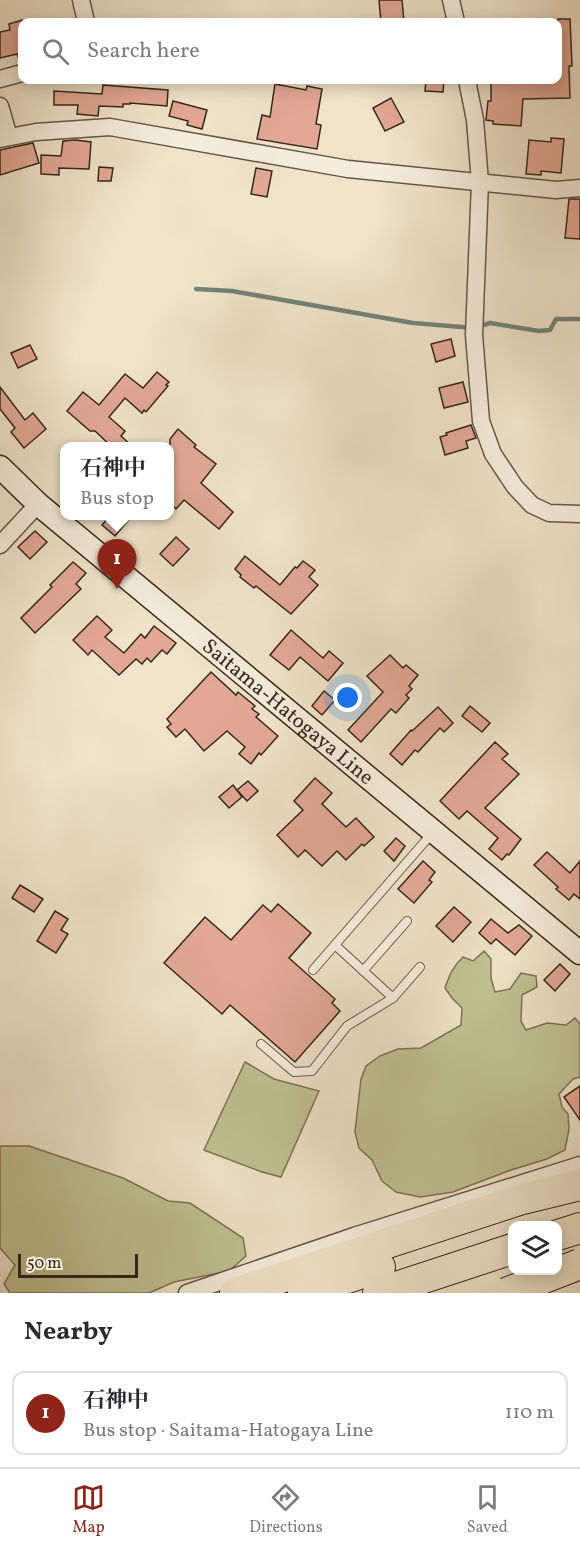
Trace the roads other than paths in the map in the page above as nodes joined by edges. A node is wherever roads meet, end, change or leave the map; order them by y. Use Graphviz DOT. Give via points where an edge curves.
graph roads {
  1 [pos="81,0"];
  2 [pos="451,0"];
  3 [pos="85,18"];
  4 [pos="455,18"];
  5 [pos="18,74"];
  6 [pos="0,79"];
  7 [pos="468,84"];
  8 [pos="0,106"];
  9 [pos="4,138"];
  10 [pos="480,182"];
  11 [pos="580,188"];
  12 [pos="0,467"];
  13 [pos="38,504"];
  14 [pos="580,514"];
  15 [pos="0,545"];
  16 [pos="434,831"];
  17 [pos="407,921"];
  18 [pos="335,945"];
  19 [pos="580,953"];
  20 [pos="420,968"];
  21 [pos="313,970"];
  22 [pos="363,971"];
  23 [pos="393,998"];
  24 [pos="261,1044"];
  25 [pos="580,1165"];
  26 [pos="580,1185"];
  27 [pos="580,1199"];
  28 [pos="580,1228"];
  29 [pos="562,1234"];
  30 [pos="508,1251"];
  31 [pos="572,1260"];
  32 [pos="508,1272"];
  33 [pos="187,1293"];
  34 [pos="235,1293"];
  35 [pos="303,1293"];
  36 [pos="378,1293"];
  37 [pos="443,1293"];
  38 [pos="506,1293"];
  39 [pos="544,1293"];
  1 -- 3 [label="street"];
  2 -- 4 [label="street"];
  5 -- 6 [label="street"];
  7 -- 10 [label="street"];
  8 -- 9 [label="street"];
  9 -- 10 [label="street" via="110,127 348,169"];
  10 -- 11 [label="street" via="556,190"];
  10 -- 14 [label="street" via="474,335 481,421 493,454 532,505 549,513"];
  12 -- 13 [label="main road, Saitama-Hatogaya Line"];
  13 -- 15 [label="street"];
  13 -- 16 [label="main road, Saitama-Hatogaya Line"];
  16 -- 18 [label="lane"];
  16 -- 19 [label="main road, Saitama-Hatogaya Line"];
  17 -- 22 [label="lane"];
  18 -- 21 [label="lane"];
  18 -- 22 [label="lane"];
  20 -- 23 [label="lane"];
  22 -- 23 [label="lane"];
  23 -- 24 [label="lane" via="347,1026 312,1071 294,1072"];
  25 -- 33 [label="street"];
  26 -- 34 [label="highway" via="519,1200"];
  27 -- 35 [label="highway"];
  28 -- 29 [label="highway"];
  30 -- 36 [label="highway"];
  31 -- 38 [label="highway, bridge"];
  31 -- 39 [label="street"];
  32 -- 37 [label="highway"];
}
